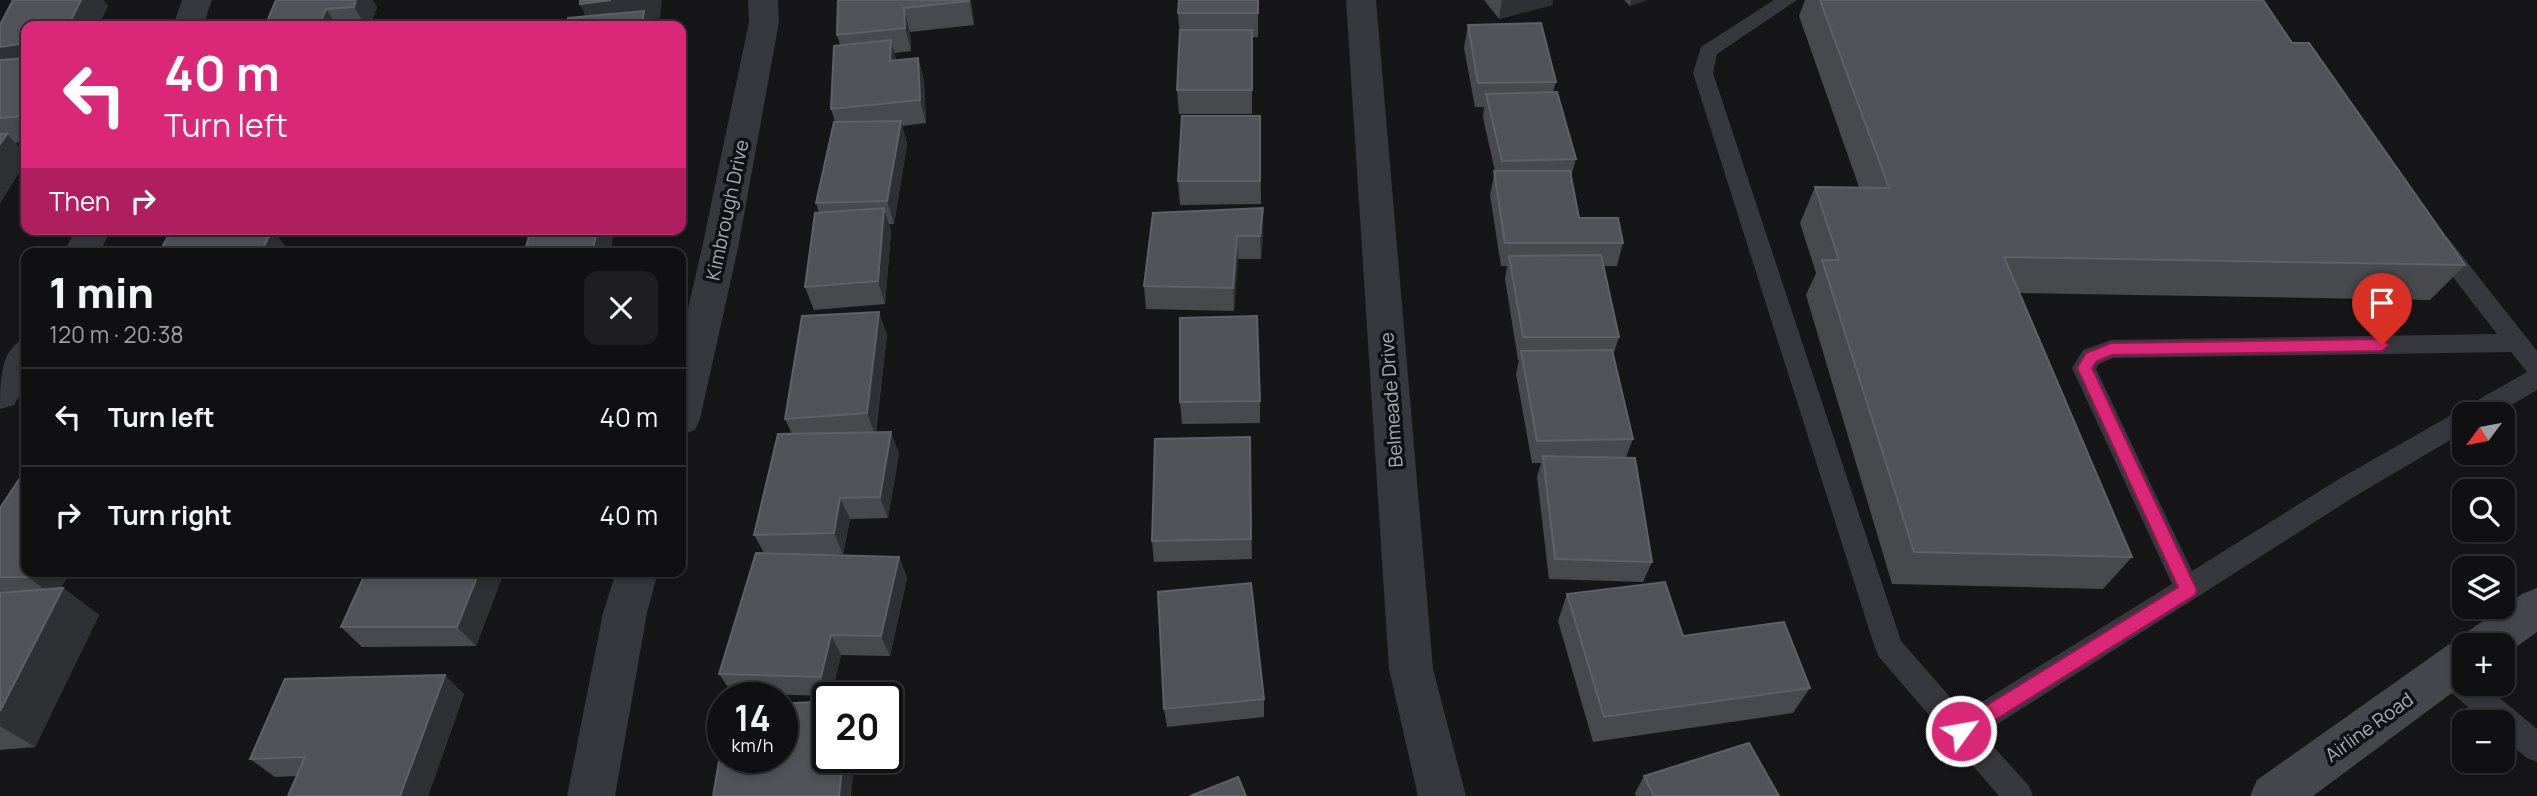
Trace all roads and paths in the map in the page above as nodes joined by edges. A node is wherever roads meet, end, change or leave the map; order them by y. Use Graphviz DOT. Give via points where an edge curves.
graph roads {
  1 [pos="197,0"];
  2 [pos="763,0"];
  3 [pos="1361,0"];
  4 [pos="1787,0"];
  5 [pos="190,21"];
  6 [pos="2429,229"];
  7 [pos="2517,343"];
  8 [pos="21,360"];
  9 [pos="2537,368"];
  10 [pos="2537,378"];
  11 [pos="0,394"];
  12 [pos="686,397"];
  13 [pos="2495,402"];
  14 [pos="2452,427"];
  15 [pos="636,577"];
  16 [pos="2188,590"];
  17 [pos="2537,607"];
  18 [pos="2501,633"];
  19 [pos="2452,668"];
  20 [pos="2495,696"];
  21 [pos="1961,731"];
  22 [pos="2537,748"];
  23 [pos="591,796"];
  24 [pos="1442,796"];
  25 [pos="2018,796"];
  26 [pos="2274,796"];
  1 -- 5 [label="street"];
  2 -- 12 [label="street, Kimbrough Drive" via="764,22"];
  3 -- 24 [label="street, Belmeade Drive" via="1411,669"];
  4 -- 21 [label="lane" via="1708,51 1703,73 1889,648"];
  6 -- 7 [label="lane"];
  7 -- 9 [label="lane"];
  7 -- 16 [label="lane" via="2111,349 2091,357 2084,368"];
  8 -- 11 [label="street"];
  10 -- 13 [label="lane"];
  14 -- 16 [label="lane" via="2348,487"];
  15 -- 23 [label="street"];
  16 -- 21 [label="lane"];
  17 -- 18 [label="main road, Airline Road"];
  19 -- 26 [label="main road, Airline Road"];
  20 -- 22 [label="lane"];
  21 -- 25 [label="lane"];
}
